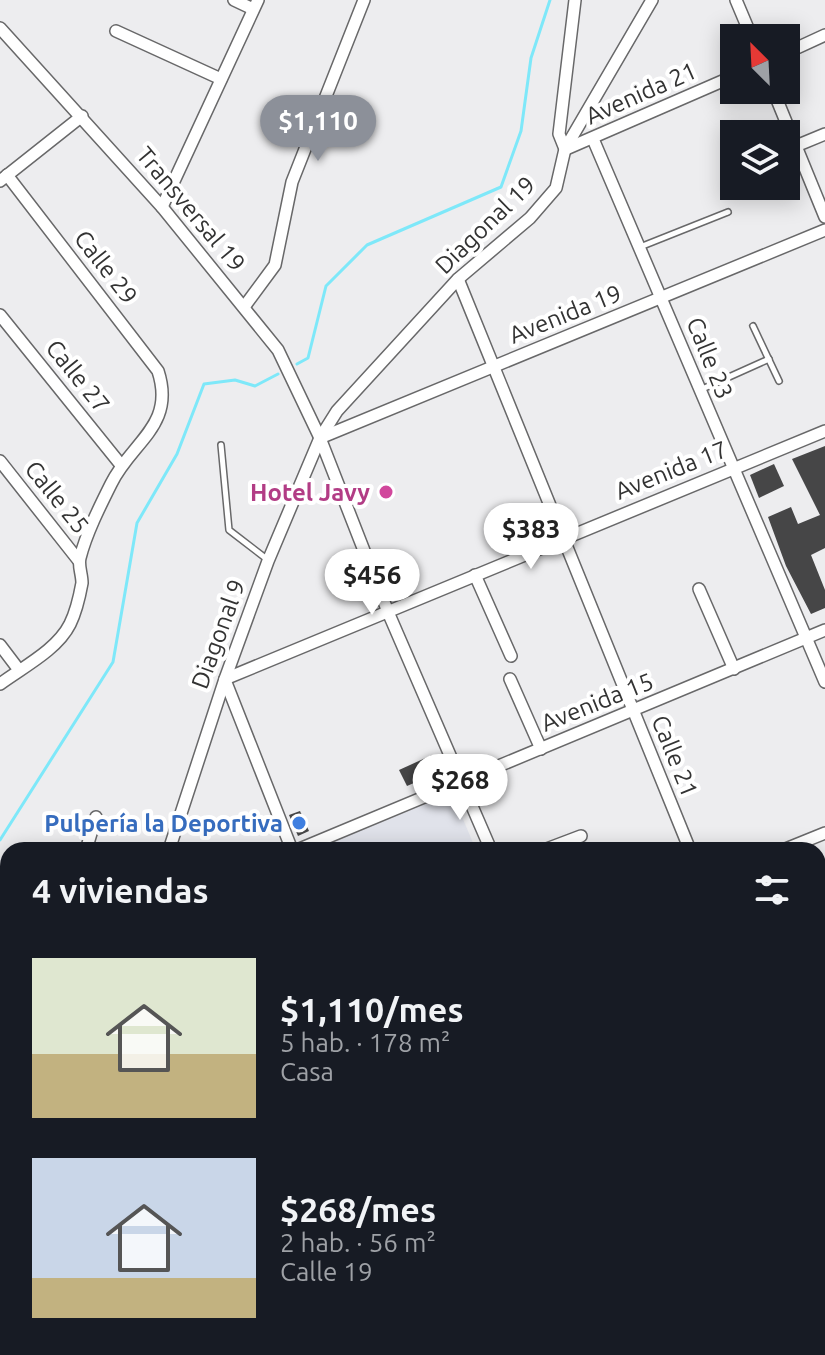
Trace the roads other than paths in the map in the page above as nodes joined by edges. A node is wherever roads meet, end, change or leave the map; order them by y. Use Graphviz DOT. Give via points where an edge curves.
graph roads {
  1 [pos="234,0"];
  2 [pos="364,0"];
  3 [pos="575,0"];
  4 [pos="652,0"];
  5 [pos="736,0"];
  6 [pos="256,4"];
  7 [pos="746,24"];
  8 [pos="0,28"];
  9 [pos="116,31"];
  10 [pos="825,35"];
  11 [pos="800,47"];
  12 [pos="221,79"];
  13 [pos="720,82"];
  14 [pos="82,116"];
  15 [pos="825,134"];
  16 [pos="593,139"];
  17 [pos="800,144"];
  18 [pos="565,149"];
  19 [pos="800,156"];
  20 [pos="4,178"];
  21 [pos="162,207"];
  22 [pos="728,212"];
  23 [pos="825,217"];
  24 [pos="825,230"];
  25 [pos="640,247"];
  26 [pos="458,279"];
  27 [pos="662,299"];
  28 [pos="244,307"];
  29 [pos="0,315"];
  30 [pos="753,326"];
  31 [pos="769,359"];
  32 [pos="494,366"];
  33 [pos="779,381"];
  34 [pos="699,390"];
  35 [pos="825,431"];
  36 [pos="320,438"];
  37 [pos="221,445"];
  38 [pos="0,461"];
  39 [pos="121,465"];
  40 [pos="732,468"];
  41 [pos="563,538"];
  42 [pos="79,561"];
  43 [pos="268,561"];
  44 [pos="475,575"];
  45 [pos="699,589"];
  46 [pos="388,612"];
  47 [pos="825,630"];
  48 [pos="806,638"];
  49 [pos="0,645"];
  50 [pos="511,656"];
  51 [pos="734,669"];
  52 [pos="19,670"];
  53 [pos="225,679"];
  54 [pos="510,679"];
  55 [pos="825,682"];
  56 [pos="0,684"];
  57 [pos="634,712"];
  58 [pos="541,749"];
  59 [pos="462,780"];
  60 [pos="96,817"];
  61 [pos="825,833"];
  62 [pos="581,836"];
  63 [pos="88,842"];
  64 [pos="172,842"];
  65 [pos="291,842"];
  66 [pos="313,842"];
  67 [pos="488,842"];
  68 [pos="565,842"];
  69 [pos="687,842"];
  70 [pos="803,842"];
  1 -- 6 [label="street"];
  2 -- 28 [label="street" via="292,182 275,265"];
  3 -- 18 [label="street, Diagonal 19" via="559,134"];
  4 -- 18 [label="street"];
  5 -- 7 [label="street"];
  6 -- 12 [label="street"];
  8 -- 14 [label="street, Transversal 19"];
  9 -- 12 [label="street"];
  10 -- 11 [label="street"];
  12 -- 21 [label="street"];
  13 -- 16 [label="street, Avenida 21"];
  14 -- 20 [label="street"];
  14 -- 21 [label="street, Transversal 19"];
  15 -- 17 [label="street"];
  16 -- 18 [label="street, Avenida 21"];
  16 -- 25 [label="street, Calle 23"];
  18 -- 26 [label="street, Diagonal 19" via="556,188 530,218"];
  19 -- 23 [label="street"];
  20 -- 39 [label="street, Calle 29" via="158,371 164,389 158,419"];
  21 -- 28 [label="street, Transversal 19"];
  22 -- 25 [label="lane"];
  24 -- 27 [label="street, Avenida 19"];
  25 -- 27 [label="street, Calle 23"];
  26 -- 32 [label="street, Calle 21"];
  26 -- 36 [label="street, Diagonal 19" via="337,411"];
  27 -- 32 [label="street, Avenida 19"];
  27 -- 34 [label="street, Calle 23"];
  28 -- 36 [label="street, Transversal 19" via="278,350"];
  29 -- 39 [label="street, Calle 27"];
  30 -- 31 [label="lane"];
  31 -- 33 [label="lane"];
  31 -- 34 [label="lane"];
  32 -- 36 [label="street, Avenida 19"];
  32 -- 41 [label="street, Calle 21"];
  34 -- 40 [label="street, Calle 23"];
  35 -- 40 [label="street, Avenida 17"];
  36 -- 43 [label="street, Diagonal 9"];
  36 -- 46 [label="street, Transversal 19"];
  37 -- 43 [label="lane" via="229,530"];
  38 -- 42 [label="street, Calle 25"];
  39 -- 42 [label="street"];
  40 -- 41 [label="street, Avenida 17"];
  40 -- 48 [label="street, Calle 23"];
  41 -- 44 [label="street, Avenida 17"];
  41 -- 57 [label="street, Calle 21"];
  42 -- 52 [label="street" via="82,582 71,623 58,641"];
  43 -- 53 [label="street, Diagonal 9"];
  44 -- 46 [label="street, Avenida 17"];
  44 -- 50 [label="street"];
  45 -- 51 [label="street"];
  46 -- 53 [label="street, Avenida 17"];
  46 -- 59 [label="street, Transversal 19"];
  47 -- 48 [label="street, Avenida 15"];
  48 -- 51 [label="street, Avenida 15"];
  48 -- 55 [label="street, Calle 23"];
  49 -- 52 [label="street"];
  51 -- 57 [label="street, Avenida 15"];
  52 -- 56 [label="street"];
  53 -- 64 [label="street, Diagonal 9"];
  53 -- 65 [label="street"];
  54 -- 58 [label="street"];
  57 -- 58 [label="street, Avenida 15"];
  57 -- 69 [label="street, Calle 21"];
  58 -- 59 [label="street, Avenida 15"];
  59 -- 66 [label="street, Avenida 15"];
  59 -- 67 [label="street, Transversal 19"];
  60 -- 63 [label="street"];
  61 -- 70 [label="street"];
  62 -- 68 [label="street"];
}
